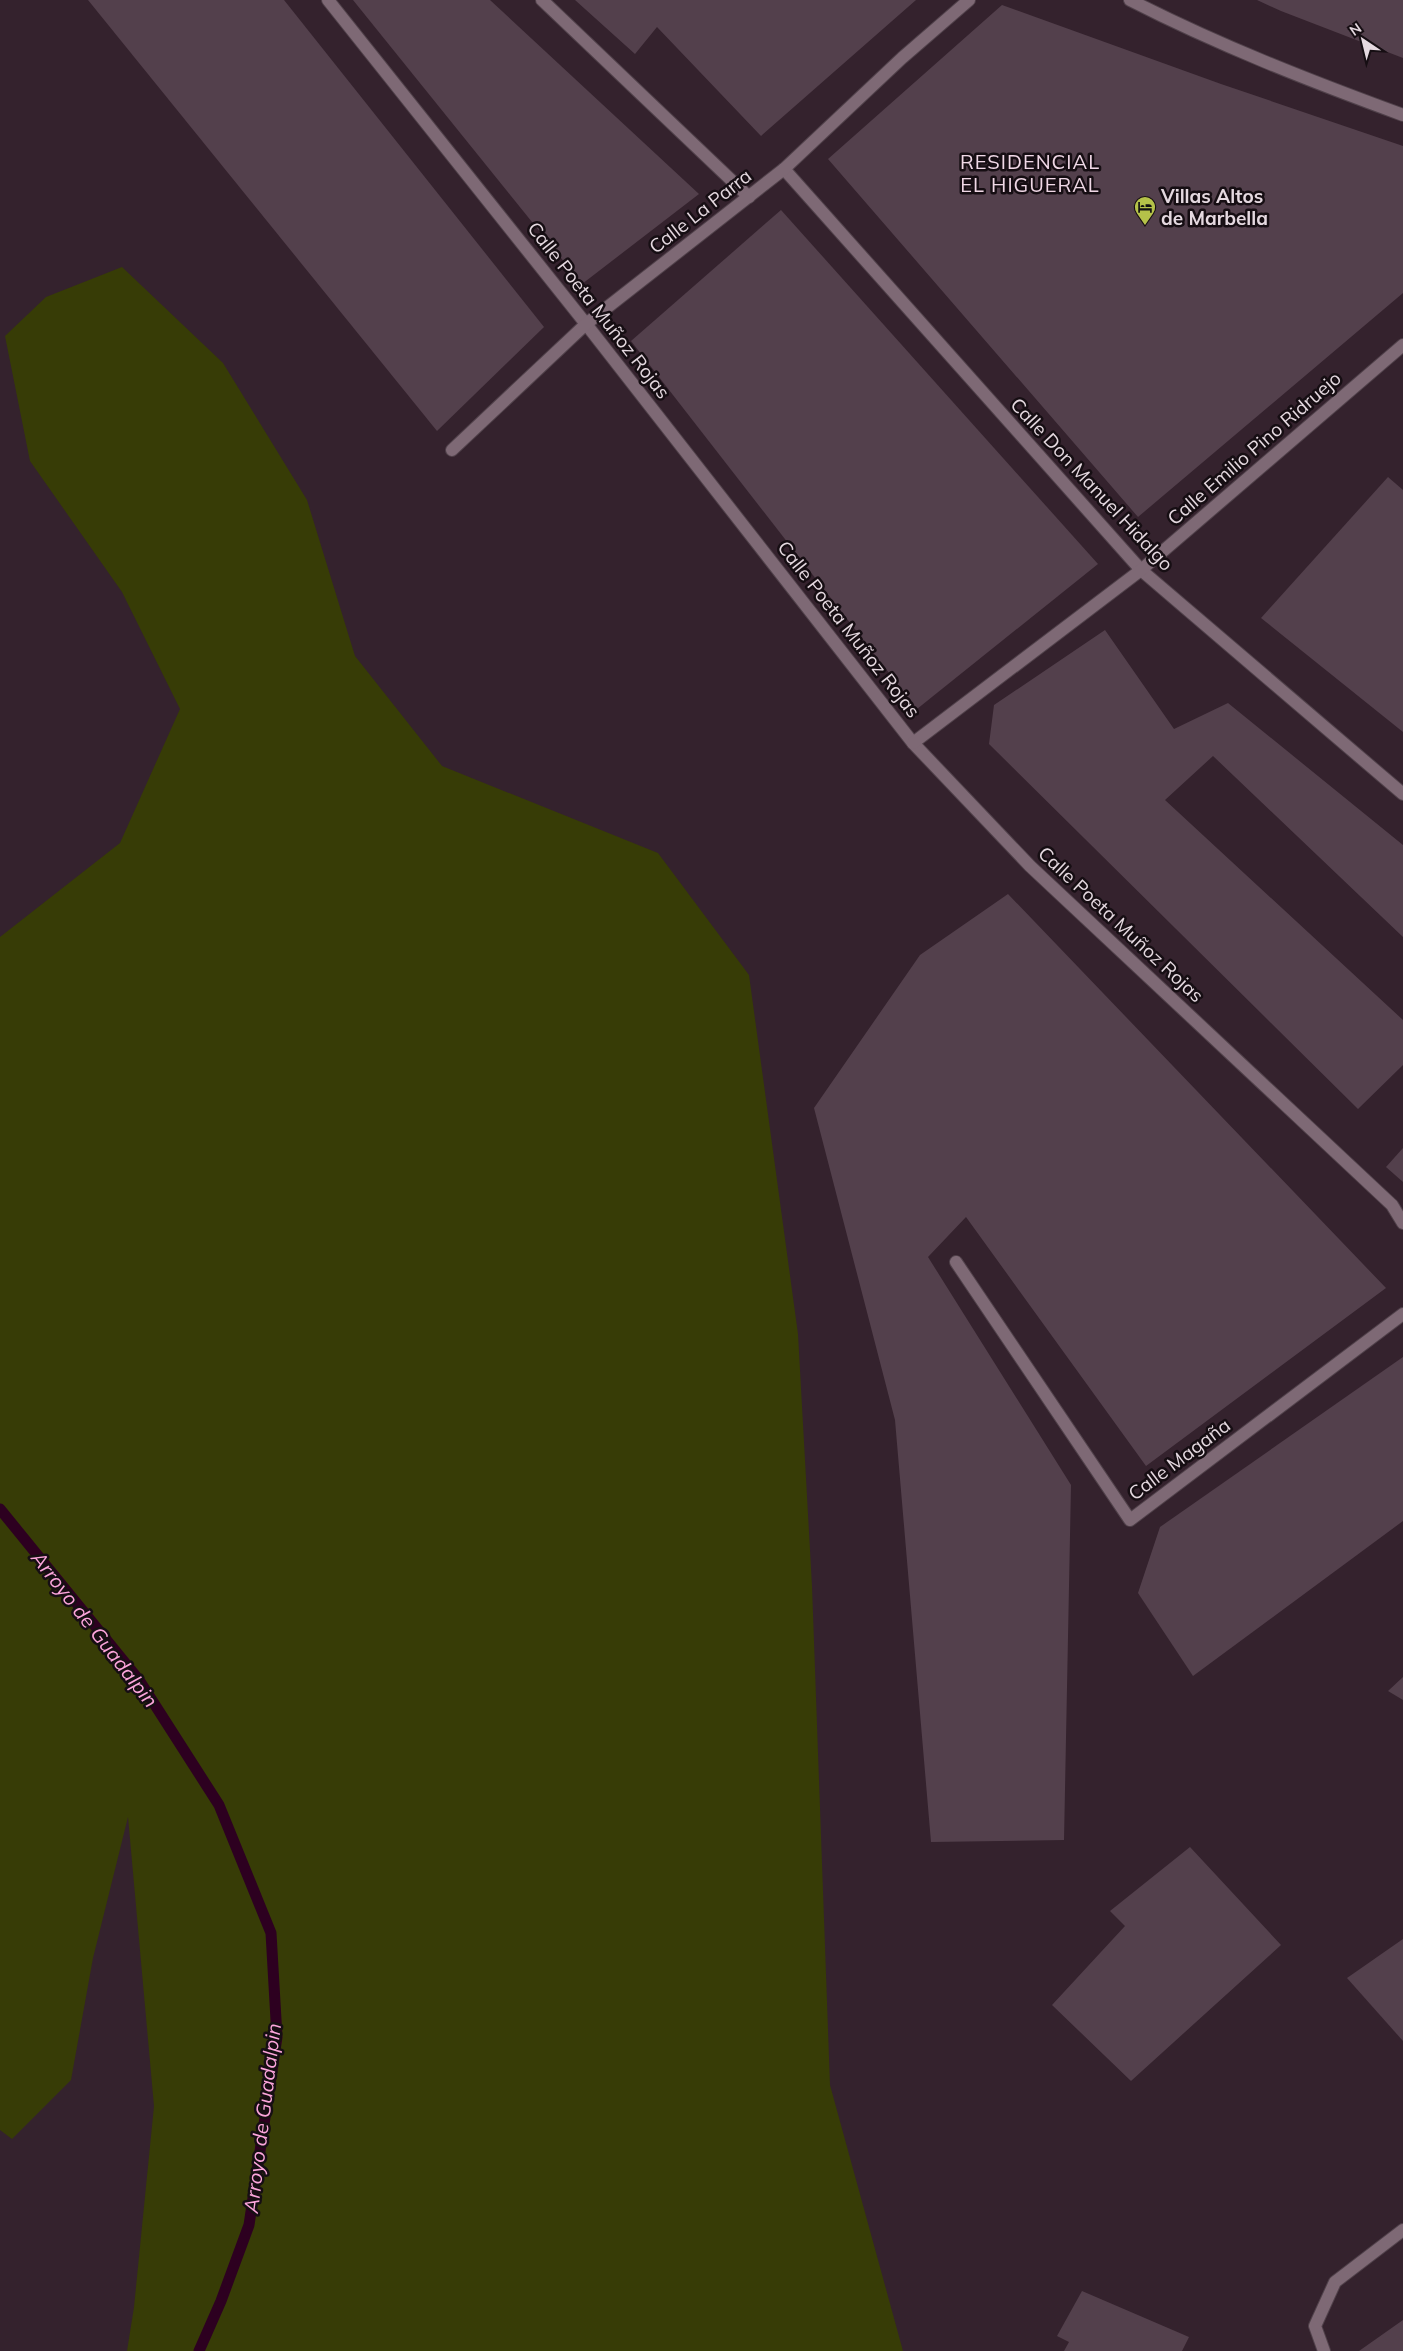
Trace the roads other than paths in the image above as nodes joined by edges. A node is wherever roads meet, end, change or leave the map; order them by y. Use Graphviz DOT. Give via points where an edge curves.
graph roads {
  1 [pos="328,0"];
  2 [pos="542,0"];
  3 [pos="969,0"];
  4 [pos="1130,0"];
  5 [pos="1403,115"];
  6 [pos="784,169"];
  7 [pos="749,197"];
  8 [pos="586,324"];
  9 [pos="1403,345"];
  10 [pos="452,450"];
  11 [pos="1141,570"];
  12 [pos="913,742"];
  13 [pos="1403,794"];
  14 [pos="1403,1223"];
  15 [pos="956,1262"];
  16 [pos="1403,1314"];
  17 [pos="1403,2230"];
  18 [pos="1324,2351"];
  1 -- 8 [label="street, Calle Poeta Muñoz Rojas"];
  2 -- 7 [label="street"];
  3 -- 6 [label="street, Calle La Parra"];
  4 -- 5 [label="street" via="1242,52"];
  6 -- 7 [label="street, Calle La Parra"];
  6 -- 11 [label="street, Calle Don Manuel Hidalgo"];
  7 -- 8 [label="street, Calle La Parra"];
  8 -- 10 [label="street, Calle La Parra"];
  8 -- 12 [label="street, Calle Poeta Muñoz Rojas"];
  9 -- 11 [label="street, Calle Emilio Pino Ridruejo"];
  11 -- 12 [label="street, Calle Emilio Pino Ridruejo"];
  11 -- 13 [label="street, Calle Don Manuel Hidalgo"];
  12 -- 14 [label="street, Calle Poeta Muñoz Rojas" via="1030,866 1384,1198"];
  15 -- 16 [label="street, Calle Magaña" via="1130,1520"];
  17 -- 18 [label="street" via="1335,2282 1315,2326"];
}
